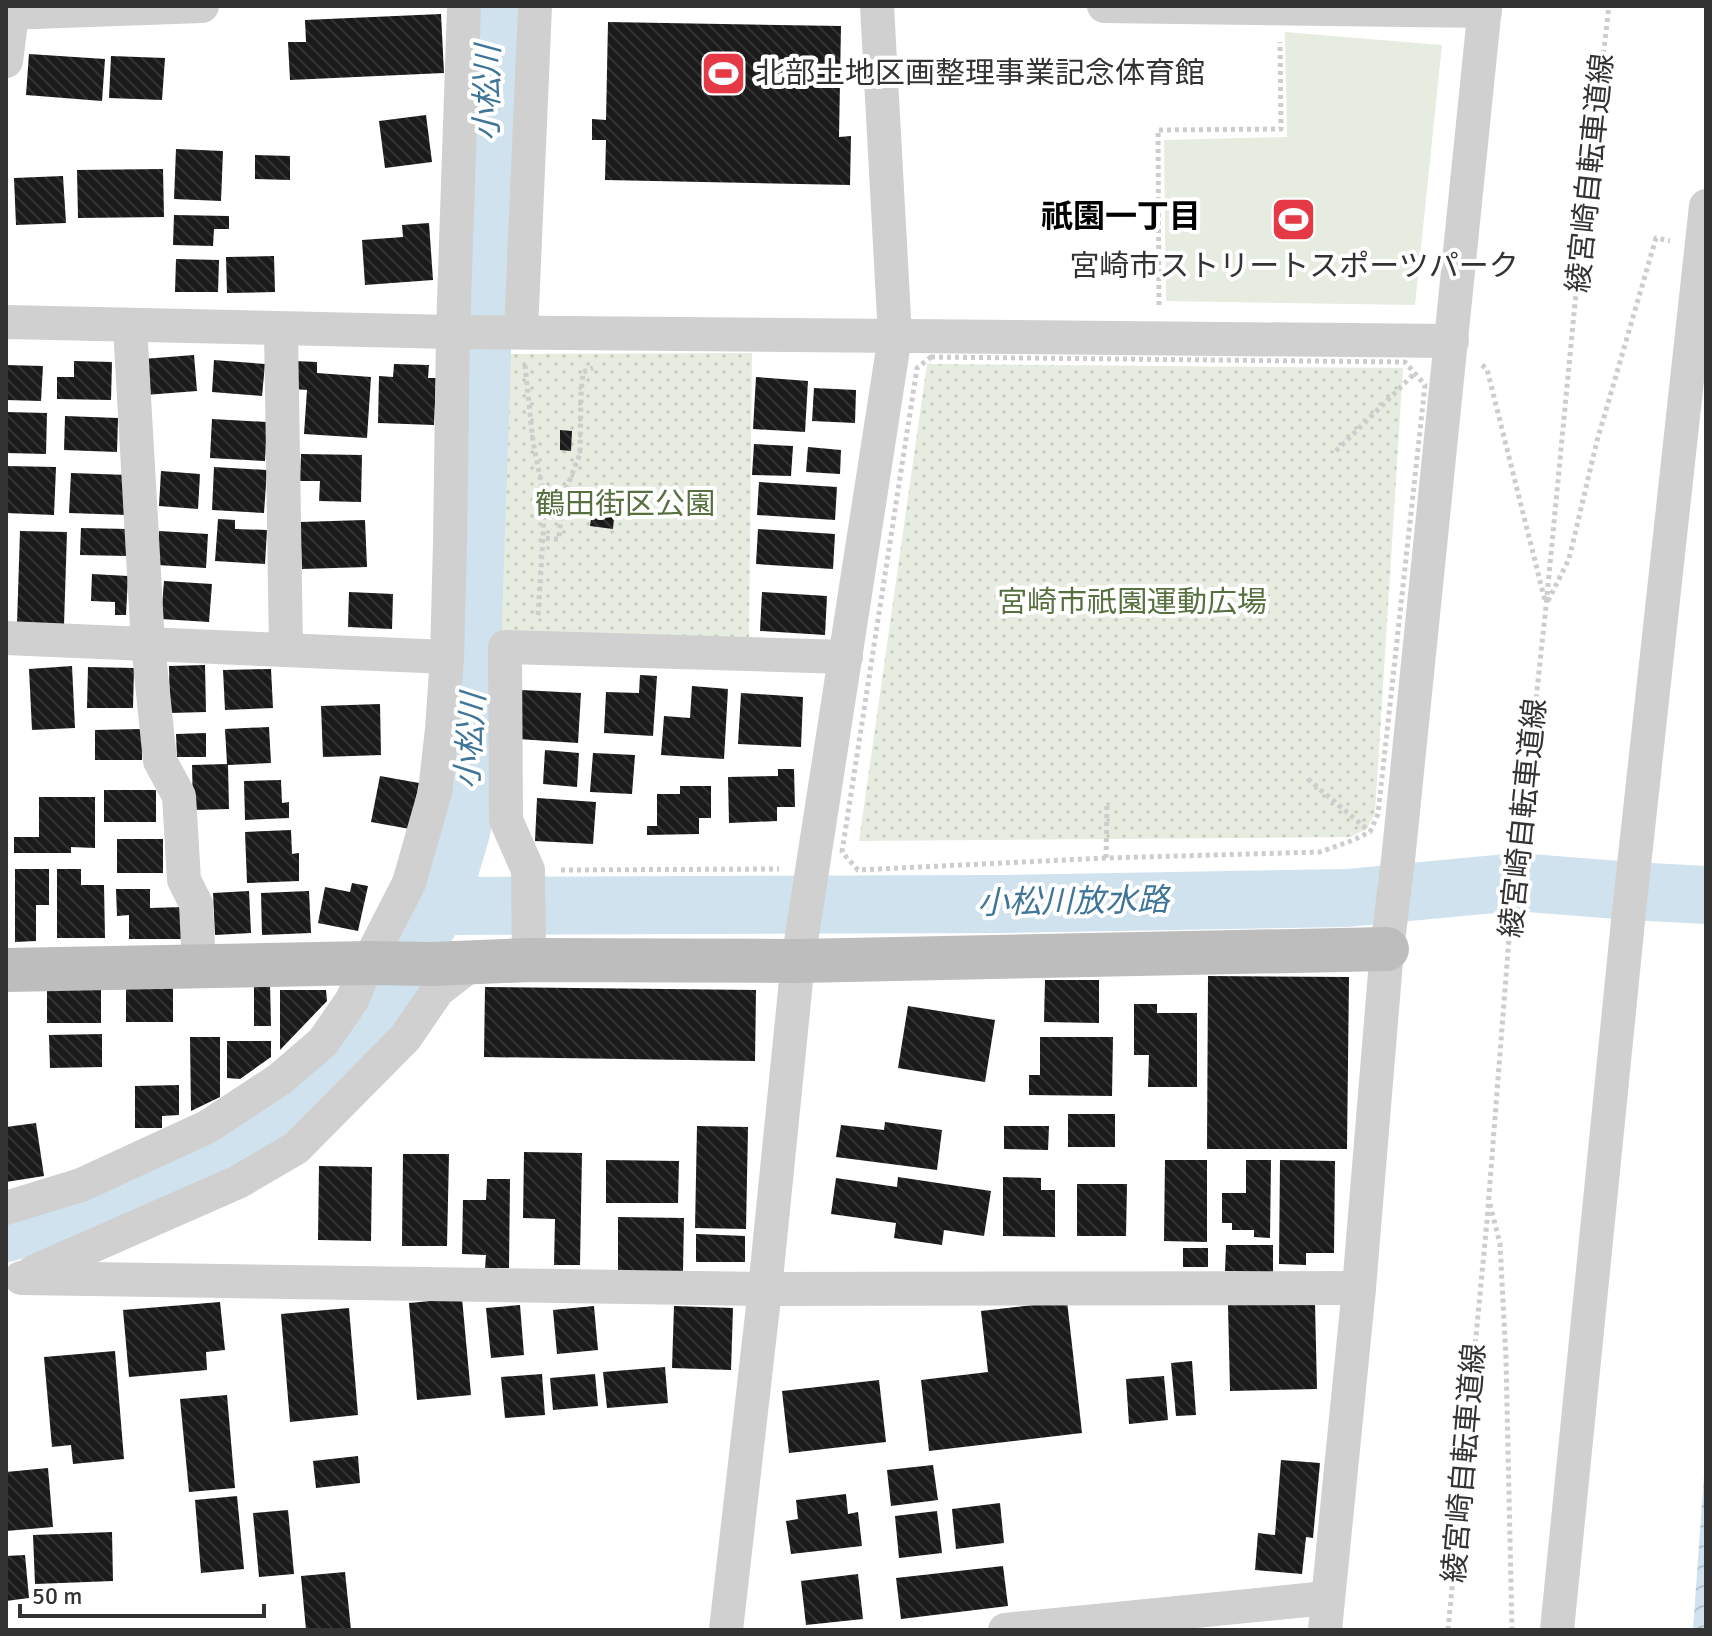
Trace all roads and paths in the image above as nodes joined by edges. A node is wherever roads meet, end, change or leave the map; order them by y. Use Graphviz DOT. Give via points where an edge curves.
graph roads {
  1 [pos="202,6"];
  2 [pos="464,6"];
  3 [pos="535,6"];
  4 [pos="877,6"];
  5 [pos="1104,6"];
  6 [pos="1609,6"];
  7 [pos="1485,8"];
  8 [pos="10,11"];
  9 [pos="1280,40"];
  10 [pos="6,61"];
  11 [pos="1706,206"];
  12 [pos="1702,247"];
  13 [pos="1168,311"];
  14 [pos="6,322"];
  15 [pos="130,326"];
  16 [pos="281,329"];
  17 [pos="453,332"];
  18 [pos="521,332"];
  19 [pos="895,336"];
  20 [pos="1452,341"];
  21 [pos="594,367"];
  22 [pos="1415,373"];
  23 [pos="1336,451"];
  24 [pos="543,538"];
  25 [pos="1546,606"];
  26 [pos="6,638"];
  27 [pos="148,644"];
  28 [pos="536,648"];
  29 [pos="286,650"];
  30 [pos="447,657"];
  31 [pos="846,657"];
  32 [pos="1308,779"];
  33 [pos="1107,803"];
  34 [pos="1370,832"];
  35 [pos="1106,858"];
  36 [pos="812,869"];
  37 [pos="528,870"];
  38 [pos="1388,938"];
  39 [pos="529,960"];
  40 [pos="798,961"];
  41 [pos="453,963"];
  42 [pos="375,964"];
  43 [pos="199,967"];
  44 [pos="6,970"];
  45 [pos="1489,1196"];
  46 [pos="6,1208"];
  47 [pos="14,1279"];
  48 [pos="1359,1288"];
  49 [pos="765,1289"];
  50 [pos="1326,1614"];
  51 [pos="726,1630"];
  52 [pos="1005,1630"];
  53 [pos="1448,1630"];
  54 [pos="1512,1630"];
  55 [pos="1557,1630"];
  1 -- 8 [label="street"];
  2 -- 17 [label="street"];
  3 -- 18 [label="street"];
  4 -- 19 [label="street"];
  5 -- 7 [label="street"];
  6 -- 25 [label="path, 綾宮崎自転車道線"];
  7 -- 20 [label="street"];
  8 -- 10 [label="street"];
  9 -- 13 [label="path" via="1281,129 1158,130 1159,310"];
  11 -- 12 [label="street"];
  12 -- 25 [label="path" via="1656,238 1569,559"];
  12 -- 55 [label="street"];
  14 -- 15 [label="street"];
  15 -- 16 [label="street"];
  15 -- 27 [label="street"];
  16 -- 17 [label="street"];
  16 -- 29 [label="street"];
  17 -- 18 [label="street"];
  17 -- 30 [label="street"];
  18 -- 19 [label="street"];
  18 -- 24 [label="path" via="544,496"];
  19 -- 20 [label="street"];
  19 -- 31 [label="street"];
  20 -- 25 [label="path" via="1487,369"];
  20 -- 38 [label="street"];
  21 -- 24 [label="path" via="583,372 580,454 563,497 559,539"];
  22 -- 23 [label="path"];
  22 -- 34 [label="path" via="1425,385 1378,814"];
  22 -- 35 [label="path" via="1405,362 1239,359 931,357 917,368 842,852 858,870"];
  24 -- 28 [label="path"];
  25 -- 45 [label="path, 綾宮崎自転車道線" via="1510,925"];
  26 -- 27 [label="street"];
  27 -- 29 [label="street"];
  27 -- 43 [label="street" via="160,761 179,796 184,880 196,904"];
  28 -- 31 [label="street"];
  28 -- 37 [label="street" via="505,647 506,820"];
  29 -- 30 [label="street"];
  30 -- 42 [label="street" via="435,792 409,883"];
  31 -- 36 [label="street"];
  32 -- 34 [label="path"];
  33 -- 35 [label="path"];
  34 -- 35 [label="path" via="1320,852"];
  36 -- 37 [label="path"];
  36 -- 40 [label="street"];
  37 -- 39 [label="street"];
  38 -- 40 [label="street"];
  38 -- 48 [label="street"];
  39 -- 40 [label="street"];
  39 -- 41 [label="street"];
  40 -- 49 [label="street"];
  41 -- 42 [label="street"];
  41 -- 47 [label="street" via="405,1038 296,1148 238,1182"];
  42 -- 43 [label="street"];
  42 -- 46 [label="street" via="323,1042 280,1079 207,1127 81,1185"];
  43 -- 44 [label="street"];
  45 -- 53 [label="path, 綾宮崎自転車道線"];
  45 -- 54 [label="path" via="1500,1244"];
  47 -- 49 [label="street"];
  48 -- 49 [label="street"];
  48 -- 50 [label="street"];
  49 -- 51 [label="street"];
  50 -- 52 [label="street"];
}
